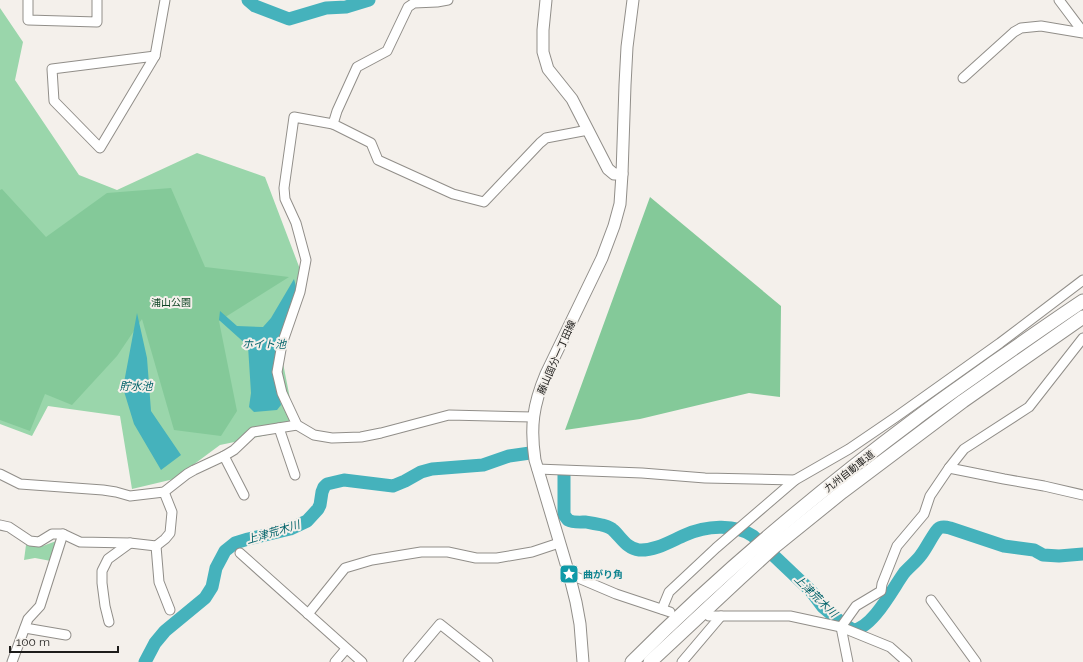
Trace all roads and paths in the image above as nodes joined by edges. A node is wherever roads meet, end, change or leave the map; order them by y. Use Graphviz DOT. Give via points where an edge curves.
graph roads {
  1 [pos="28,0"];
  2 [pos="97,0"];
  3 [pos="165,0"];
  4 [pos="448,0"];
  5 [pos="546,0"];
  6 [pos="633,0"];
  7 [pos="1059,0"];
  8 [pos="1083,32"];
  9 [pos="155,56"];
  10 [pos="963,78"];
  11 [pos="333,124"];
  12 [pos="588,130"];
  13 [pos="622,174"];
  14 [pos="1083,280"];
  15 [pos="1083,301"];
  16 [pos="1083,317"];
  17 [pos="1083,338"];
  18 [pos="533,417"];
  19 [pos="297,425"];
  20 [pos="279,428"];
  21 [pos="224,456"];
  22 [pos="949,468"];
  23 [pos="537,469"];
  24 [pos="0,474"];
  25 [pos="295,475"];
  26 [pos="795,480"];
  27 [pos="164,492"];
  28 [pos="244,495"];
  29 [pos="1083,495"];
  30 [pos="0,525"];
  31 [pos="63,534"];
  32 [pos="130,543"];
  33 [pos="560,543"];
  34 [pos="156,546"];
  35 [pos="240,553"];
  36 [pos="569,574"];
  37 [pos="931,600"];
  38 [pos="170,610"];
  39 [pos="308,614"];
  40 [pos="710,616"];
  41 [pos="721,616"];
  42 [pos="109,622"];
  43 [pos="841,627"];
  44 [pos="25,628"];
  45 [pos="66,635"];
  46 [pos="346,649"];
  47 [pos="12,662"];
  48 [pos="335,662"];
  49 [pos="362,662"];
  50 [pos="408,662"];
  51 [pos="488,662"];
  52 [pos="583,662"];
  53 [pos="632,662"];
  54 [pos="650,662"];
  55 [pos="682,662"];
  56 [pos="848,662"];
  57 [pos="907,662"];
  58 [pos="976,662"];
  1 -- 2 [label="street" via="28,20 97,22"];
  3 -- 9 [label="street"];
  4 -- 11 [label="street" via="414,3 408,7 387,51 357,67"];
  5 -- 12 [label="main road" via="542,52 548,69 572,99"];
  6 -- 13 [label="main road, 藤山国分一丁田線" via="627,55"];
  7 -- 8 [label="street"];
  8 -- 10 [label="street" via="1041,26 1021,28"];
  9 -- 9 [label="street" via="100,148 54,101 52,69"];
  11 -- 12 [label="street" via="371,143 378,160 453,194 484,202 546,138"];
  11 -- 19 [label="street" via="294,116 284,188 306,260 300,292 282,344 277,372 282,393"];
  12 -- 13 [label="main road" via="608,169 614,174"];
  13 -- 18 [label="main road, 藤山国分一丁田線" via="620,204 614,226 602,258 546,374 538,393"];
  14 -- 26 [label="street" via="896,417 849,449"];
  15 -- 53 [label="highway, 九州自動車道" via="915,419 834,482 736,564"];
  16 -- 54 [label="highway, 九州自動車道" via="963,401 842,492 757,563"];
  17 -- 22 [label="street" via="1029,407 964,449"];
  18 -- 19 [label="street" via="449,415 382,433 332,438 314,435"];
  18 -- 23 [label="main road, 藤山国分一丁田線" via="532,446"];
  19 -- 20 [label="street"];
  20 -- 21 [label="street" via="253,432"];
  20 -- 25 [label="street"];
  21 -- 27 [label="street" via="194,470"];
  21 -- 28 [label="street"];
  22 -- 29 [label="street"];
  22 -- 43 [label="street" via="930,496 924,514 897,546 881,591 856,606"];
  23 -- 26 [label="street"];
  23 -- 33 [label="main road, 藤山国分一丁田線"];
  24 -- 27 [label="street" via="20,484 103,490 130,496"];
  26 -- 36 [label="street" via="669,592 666,610 616,594"];
  27 -- 34 [label="street" via="172,512 170,533"];
  30 -- 31 [label="street" via="9,527 30,541 39,542 52,534"];
  31 -- 32 [label="street" via="80,542"];
  31 -- 44 [label="street" via="40,606 28,619"];
  32 -- 34 [label="street"];
  32 -- 42 [label="street" via="108,559 102,571 104,606"];
  33 -- 36 [label="main road, 藤山国分一丁田線"];
  33 -- 39 [label="street" via="532,552 497,558 476,558 448,552 421,552 366,562 345,568"];
  34 -- 38 [label="street" via="159,582"];
  35 -- 39 [label="street"];
  36 -- 52 [label="main road, 藤山国分一丁田線" via="580,624"];
  37 -- 58 [label="street"];
  39 -- 46 [label="street"];
  40 -- 41 [label="street"];
  41 -- 43 [label="street" via="790,616"];
  41 -- 55 [label="street"];
  43 -- 56 [label="street"];
  43 -- 57 [label="street" via="890,646"];
  44 -- 45 [label="street"];
  44 -- 47 [label="street"];
  46 -- 48 [label="street"];
  46 -- 49 [label="street"];
  50 -- 51 [label="street" via="440,624"];
}
